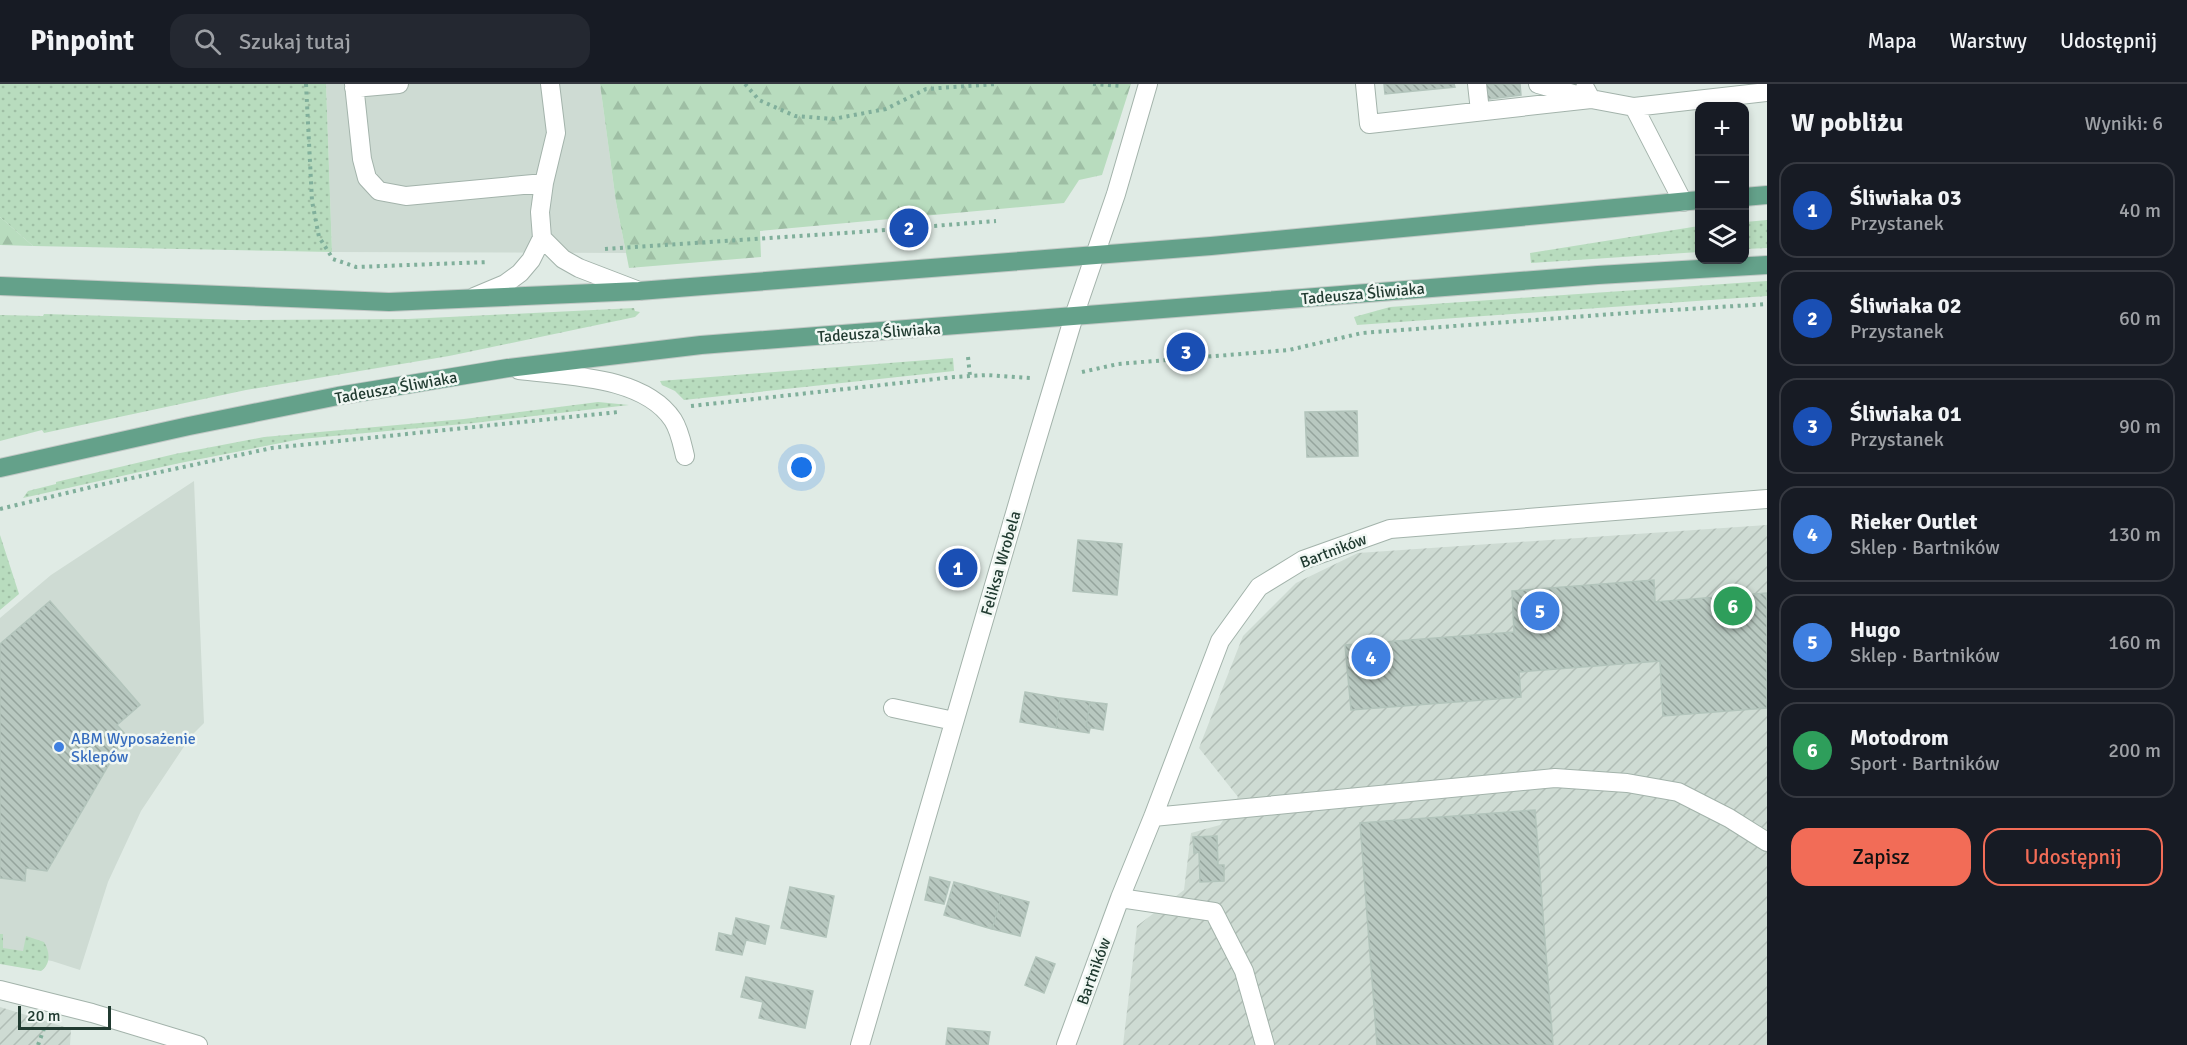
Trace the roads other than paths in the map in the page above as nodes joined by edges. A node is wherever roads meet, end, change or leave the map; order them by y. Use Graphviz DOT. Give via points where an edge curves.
graph roads {
  1 [pos="399,84"];
  2 [pos="550,84"];
  3 [pos="1148,84"];
  4 [pos="1365,84"];
  5 [pos="1476,84"];
  6 [pos="1538,84"];
  7 [pos="354,86"];
  8 [pos="1587,91"];
  9 [pos="1767,92"];
  10 [pos="1634,107"];
  11 [pos="1480,111"];
  12 [pos="544,183"];
  13 [pos="1767,195"];
  14 [pos="1749,197"];
  15 [pos="1691,201"];
  16 [pos="542,238"];
  17 [pos="1095,255"];
  18 [pos="1767,265"];
  19 [pos="0,286"];
  20 [pos="639,291"];
  21 [pos="470,298"];
  22 [pos="1074,316"];
  23 [pos="508,368"];
  24 [pos="685,456"];
  25 [pos="0,468"];
  26 [pos="1767,499"];
  27 [pos="893,708"];
  28 [pos="954,721"];
  29 [pos="1153,817"];
  30 [pos="1767,842"];
  31 [pos="1120,898"];
  32 [pos="0,990"];
  33 [pos="198,1045"];
  34 [pos="860,1045"];
  35 [pos="1066,1045"];
  36 [pos="1265,1045"];
  1 -- 7 [label="street"];
  2 -- 12 [label="street" via="556,133"];
  3 -- 17 [label="street, Feliksa Wrobela"];
  4 -- 11 [label="street" via="1369,124"];
  5 -- 11 [label="street"];
  6 -- 8 [label="street"];
  7 -- 12 [label="street" via="362,159 367,178 379,190 406,196"];
  8 -- 10 [label="street"];
  8 -- 11 [label="street"];
  9 -- 10 [label="street"];
  10 -- 15 [label="street"];
  12 -- 16 [label="street"];
  13 -- 14 [label="main road"];
  15 -- 17 [label="main road"];
  16 -- 20 [label="street" via="563,259 579,268"];
  16 -- 21 [label="street" via="520,273 505,284"];
  17 -- 20 [label="main road"];
  17 -- 22 [label="street, Feliksa Wrobela"];
  18 -- 22 [label="main road, Tadeusza Śliwiaka"];
  19 -- 21 [label="main road" via="389,302"];
  20 -- 21 [label="main road"];
  22 -- 23 [label="main road, Tadeusza Śliwiaka" via="701,345"];
  22 -- 28 [label="street, Feliksa Wrobela"];
  23 -- 24 [label="street" via="609,382 636,390 653,399 674,421"];
  23 -- 25 [label="main road, Tadeusza Śliwiaka" via="304,403"];
  26 -- 29 [label="street, Bartników" via="1390,529 1303,560 1259,587 1220,641"];
  27 -- 28 [label="street"];
  28 -- 34 [label="street, Feliksa Wrobela"];
  29 -- 30 [label="street" via="1555,778 1627,783 1678,792"];
  29 -- 31 [label="street, Bartników"];
  31 -- 35 [label="street, Bartników"];
  31 -- 36 [label="street" via="1214,912 1244,971"];
  32 -- 33 [label="street"];
}
